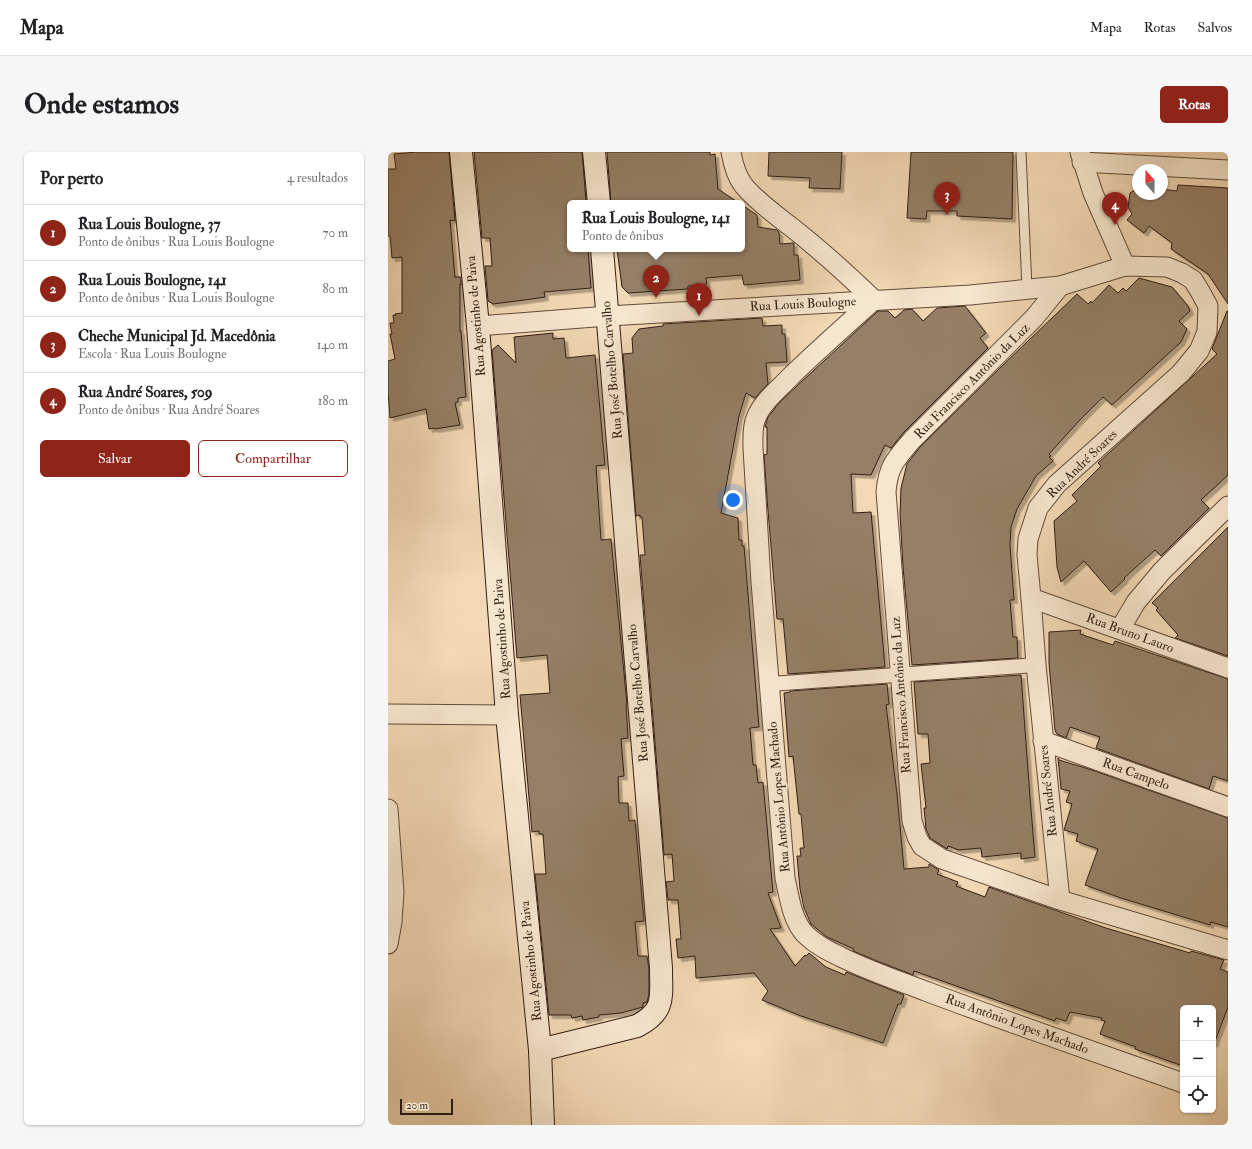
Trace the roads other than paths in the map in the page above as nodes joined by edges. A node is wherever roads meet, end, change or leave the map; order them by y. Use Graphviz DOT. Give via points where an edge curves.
graph roads {
  1 [pos="461,152"];
  2 [pos="594,152"];
  3 [pos="731,152"];
  4 [pos="1021,152"];
  5 [pos="1081,157"];
  6 [pos="1228,170"];
  7 [pos="599,200"];
  8 [pos="602,252"];
  9 [pos="1125,266"];
  10 [pos="1060,286"];
  11 [pos="1027,289"];
  12 [pos="874,300"];
  13 [pos="608,316"];
  14 [pos="478,326"];
  15 [pos="1228,506"];
  16 [pos="1032,598"];
  17 [pos="1120,629"];
  18 [pos="1036,665"];
  19 [pos="1228,668"];
  20 [pos="900,676"];
  21 [pos="770,684"];
  22 [pos="391,714"];
  23 [pos="507,715"];
  24 [pos="1043,741"];
  25 [pos="1228,807"];
  26 [pos="388,809"];
  27 [pos="1060,900"];
  28 [pos="388,944"];
  29 [pos="1228,950"];
  30 [pos="540,1050"];
  31 [pos="1180,1082"];
  32 [pos="543,1125"];
  1 -- 14 [label="main road, Rua Agostinho de Paiva"];
  2 -- 7 [label="main road"];
  3 -- 12 [label="street" via="734,167 744,186"];
  4 -- 11 [label="lane"];
  5 -- 6 [label="street"];
  5 -- 9 [label="street" via="1093,194"];
  8 -- 13 [label="main road, Rua José Botelho Carvalho"];
  9 -- 10 [label="street, Rua Louis Boulogne"];
  9 -- 16 [label="street, Rua André Soares" via="1167,267 1193,280 1208,306 1207,332 1199,351 1181,373 1057,484 1038,508 1028,539 1027,555"];
  10 -- 11 [label="street, Rua Louis Boulogne"];
  10 -- 20 [label="street, Rua Francisco Antônio da Luz" via="1034,318 912,440 895,460 889,473 886,492"];
  11 -- 12 [label="street, Rua Louis Boulogne"];
  12 -- 13 [label="street, Rua Louis Boulogne"];
  12 -- 21 [label="street, Rua Antônio Lopes Machado" via="777,390 755,419 753,448"];
  13 -- 14 [label="street, Rua Louis Boulogne"];
  13 -- 30 [label="main road, Rua José Botelho Carvalho" via="661,968 661,997 657,1011 636,1026"];
  14 -- 23 [label="main road, Rua Agostinho de Paiva"];
  15 -- 17 [label="street" via="1162,571 1136,602"];
  16 -- 17 [label="street, Rua Bruno Lauro"];
  16 -- 18 [label="street, Rua André Soares"];
  17 -- 19 [label="street, Rua Bruno Lauro"];
  18 -- 20 [label="street"];
  18 -- 24 [label="street, Rua André Soares"];
  20 -- 21 [label="street"];
  20 -- 27 [label="street, Rua Francisco Antônio da Luz" via="912,821 922,846 942,859"];
  21 -- 31 [label="street, Rua Antônio Lopes Machado" via="785,878 793,911 804,932 813,941 864,968"];
  22 -- 23 [label="street"];
  23 -- 30 [label="main road, Rua Agostinho de Paiva"];
  24 -- 25 [label="street, Rua Campelo"];
  24 -- 27 [label="street, Rua André Soares"];
  26 -- 28 [label="street" via="394,892"];
  27 -- 29 [label="street, Rua Francisco Antônio da Luz"];
  30 -- 32 [label="main road, Rua Agostinho de Paiva"];
}
